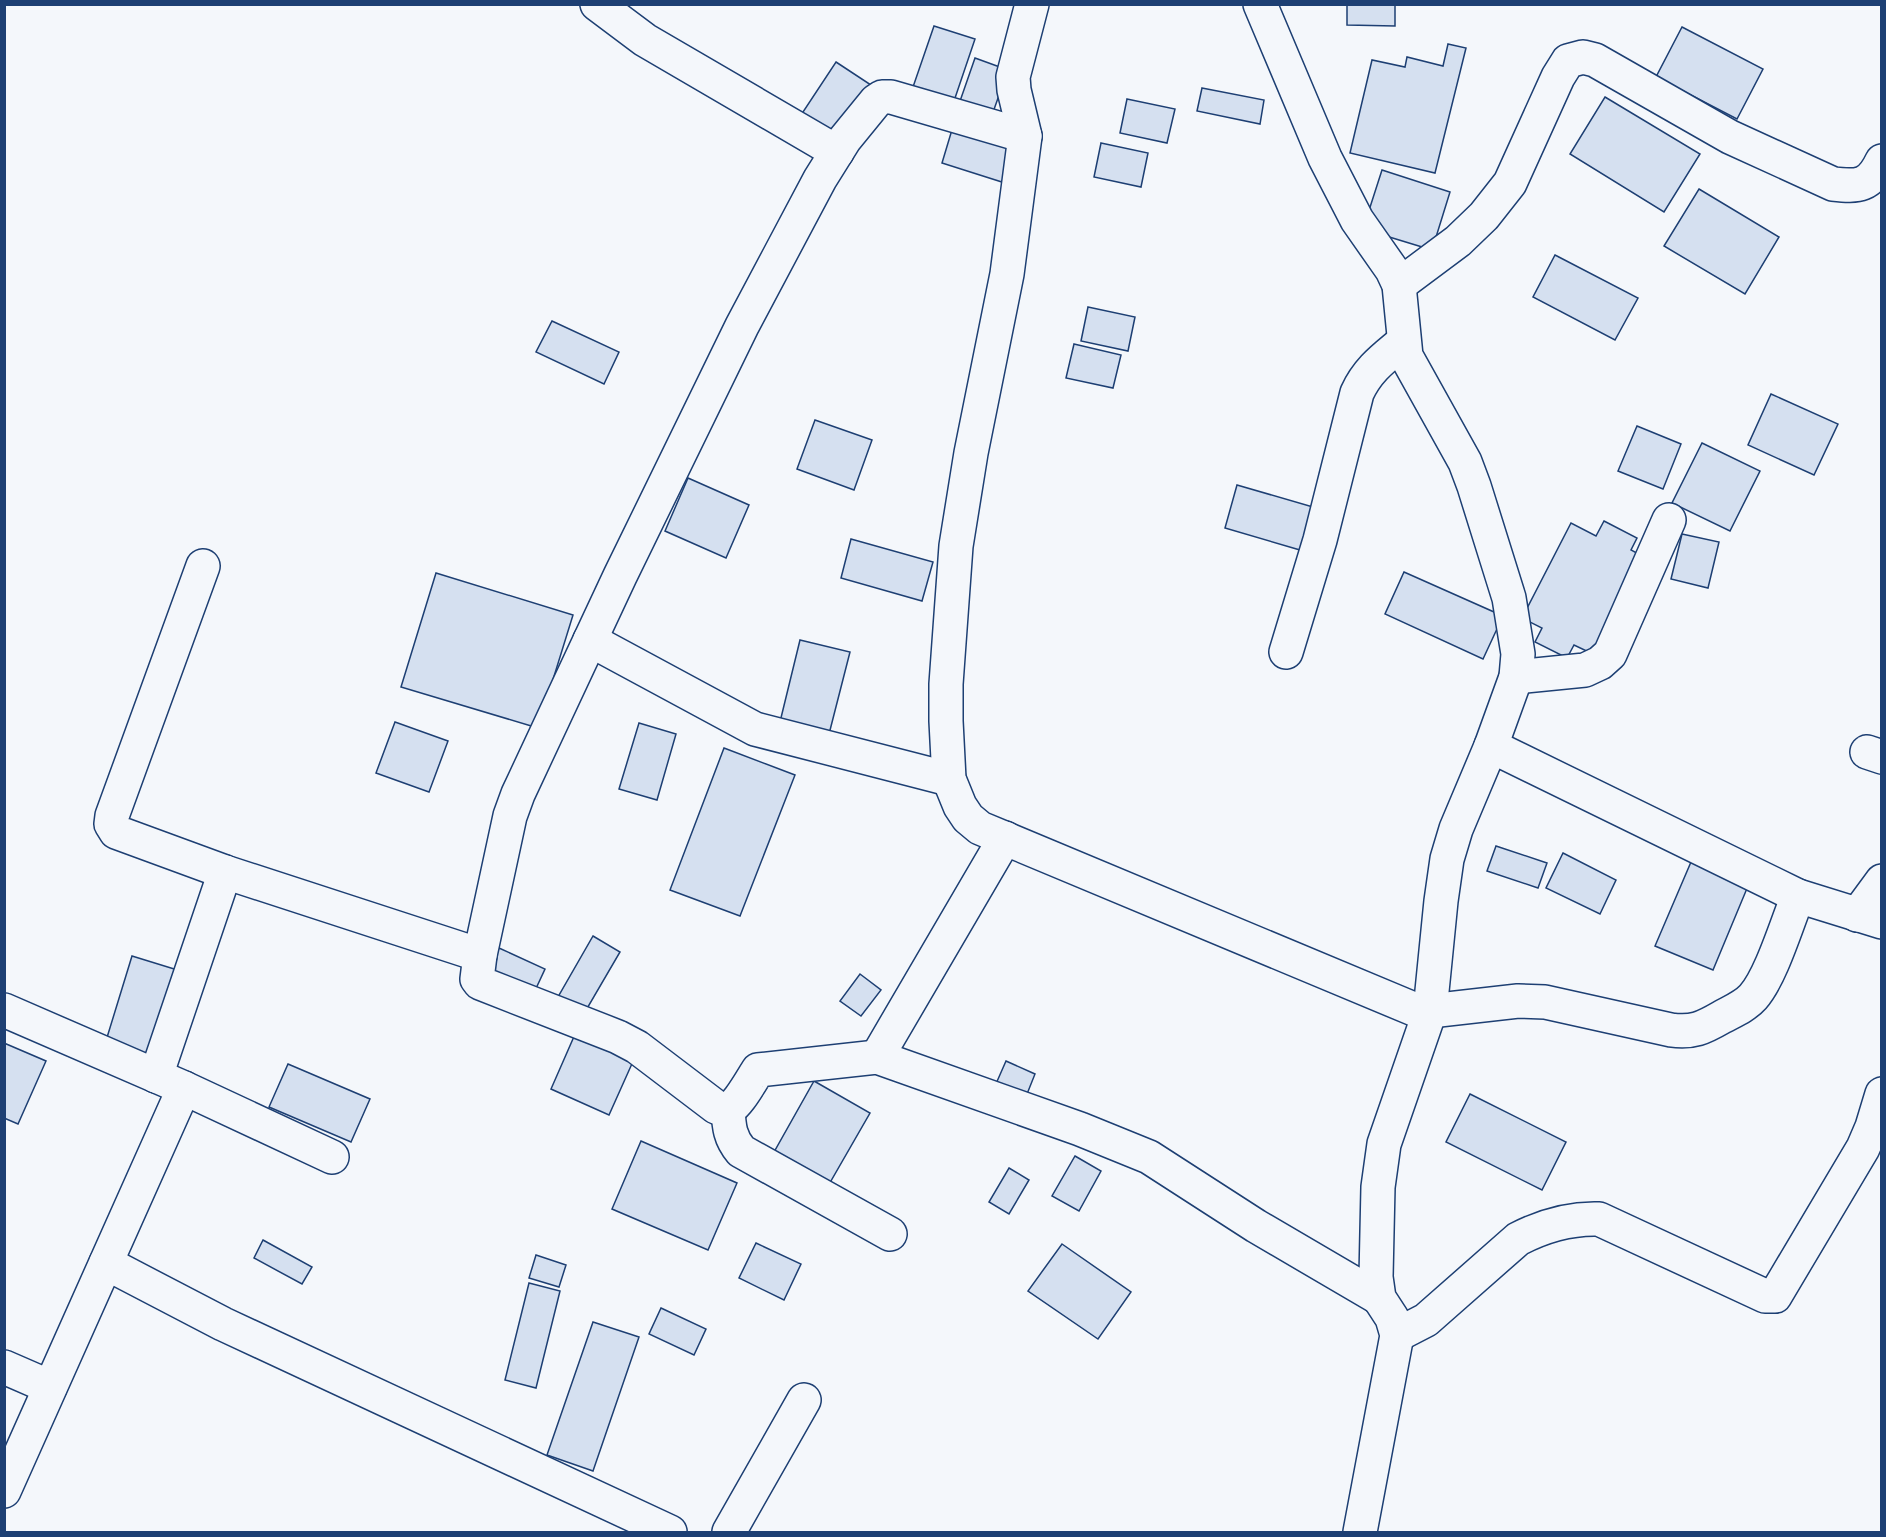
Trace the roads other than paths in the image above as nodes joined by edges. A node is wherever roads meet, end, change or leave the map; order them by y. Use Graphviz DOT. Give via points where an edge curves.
graph roads {
  1 [pos="597,4"];
  2 [pos="1032,4"];
  3 [pos="1260,4"];
  4 [pos="1025,136"];
  5 [pos="837,152"];
  6 [pos="1881,161"];
  7 [pos="1399,285"];
  8 [pos="1403,342"];
  9 [pos="1669,520"];
  10 [pos="203,566"];
  11 [pos="590,640"];
  12 [pos="1286,652"];
  13 [pos="1516,677"];
  14 [pos="1491,746"];
  15 [pos="949,779"];
  16 [pos="1005,838"];
  17 [pos="225,872"];
  18 [pos="1881,881"];
  19 [pos="1798,896"];
  20 [pos="1869,918"];
  21 [pos="480,955"];
  22 [pos="4,1010"];
  23 [pos="1430,1011"];
  24 [pos="877,1058"];
  25 [pos="170,1082"];
  26 [pos="1881,1097"];
  27 [pos="728,1110"];
  28 [pos="332,1157"];
  29 [pos="890,1234"];
  30 [pos="106,1263"];
  31 [pos="1379,1298"];
  32 [pos="1396,1335"];
  33 [pos="4,1367"];
  34 [pos="50,1387"];
  35 [pos="804,1401"];
  36 [pos="4,1491"];
  37 [pos="670,1533"];
  38 [pos="729,1533"];
  39 [pos="1359,1533"];
  1 -- 5 [label="street" via="645,40"];
  2 -- 4 [label="street" via="1013,77"];
  3 -- 7 [label="street" via="1324,158 1357,220"];
  4 -- 5 [label="street" via="882,98 851,130"];
  4 -- 15 [label="street" via="1007,274 956,546 946,684"];
  5 -- 11 [label="street" via="742,326"];
  6 -- 7 [label="street" via="1867,182 1833,184 1730,136 1595,60 1583,57 1568,61 1558,77 1510,183 1484,216 1458,241"];
  7 -- 8 [label="street"];
  8 -- 12 [label="street" via="1372,368 1357,393 1320,540"];
  8 -- 13 [label="street" via="1406,356 1474,486 1509,598 1518,654"];
  9 -- 13 [label="street" via="1610,654 1585,670"];
  10 -- 17 [label="street" via="111,824 116,832"];
  11 -- 15 [label="street" via="755,729"];
  11 -- 21 [label="street" via="510,816"];
  13 -- 14 [label="street"];
  14 -- 19 [label="street"];
  14 -- 23 [label="street" via="1447,859"];
  15 -- 16 [label="street" via="968,818 980,828"];
  16 -- 23 [label="street" via="1408,1008"];
  16 -- 24 [label="street"];
  17 -- 21 [label="street"];
  17 -- 25 [label="street"];
  18 -- 20 [label="street"];
  19 -- 20 [label="street"];
  19 -- 23 [label="street" via="1765,980 1754,996 1703,1028 1671,1030 1545,1002 1518,1000"];
  21 -- 27 [label="street" via="476,975 480,983 618,1037 716,1107"];
  22 -- 25 [label="street"];
  23 -- 31 [label="street" via="1382,1154 1376,1277"];
  24 -- 27 [label="street" via="758,1070"];
  24 -- 31 [label="street" via="1149,1157"];
  25 -- 28 [label="street"];
  25 -- 30 [label="street"];
  26 -- 32 [label="street" via="1863,1148 1775,1296 1765,1296 1599,1219 1580,1218 1535,1230 1518,1239 1426,1320"];
  27 -- 29 [label="street" via="733,1141 741,1151"];
  30 -- 34 [label="street"];
  30 -- 37 [label="street" via="223,1324"];
  31 -- 32 [label="street" via="1392,1318"];
  32 -- 39 [label="street"];
  33 -- 34 [label="street"];
  34 -- 36 [label="street"];
  35 -- 38 [label="street"];
}
